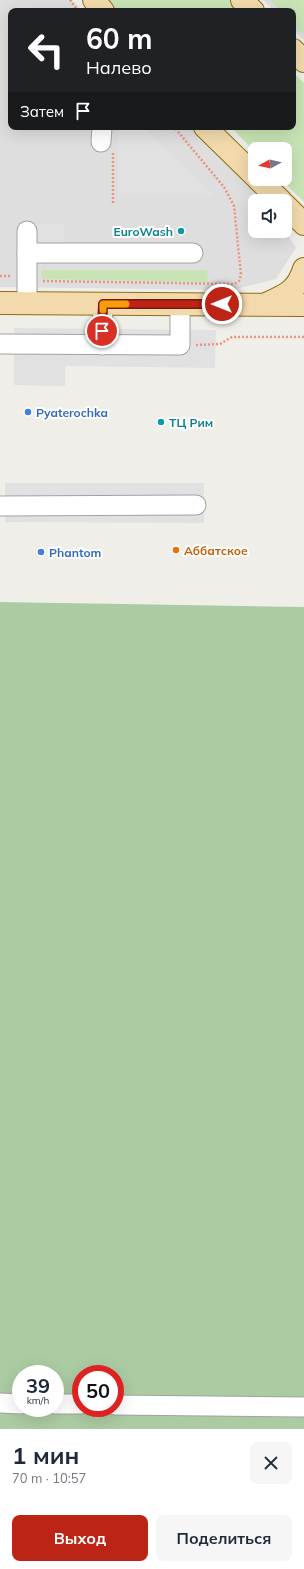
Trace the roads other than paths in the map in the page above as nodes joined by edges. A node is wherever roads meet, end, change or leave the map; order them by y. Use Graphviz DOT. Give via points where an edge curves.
graph roads {
  1 [pos="94,0"];
  2 [pos="242,0"];
  3 [pos="101,8"];
  4 [pos="250,8"];
  5 [pos="296,53"];
  6 [pos="304,61"];
  7 [pos="209,130"];
  8 [pos="248,169"];
  9 [pos="265,186"];
  10 [pos="274,194"];
  11 [pos="292,212"];
  12 [pos="304,224"];
  13 [pos="27,231"];
  14 [pos="27,253"];
  15 [pos="193,253"];
  16 [pos="304,269"];
  17 [pos="0,304"];
  18 [pos="27,304"];
  19 [pos="103,304"];
  20 [pos="180,304"];
  21 [pos="265,304"];
  22 [pos="304,305"];
  23 [pos="0,344"];
  24 [pos="102,345"];
  25 [pos="196,505"];
  26 [pos="0,506"];
  27 [pos="0,1403"];
  28 [pos="12,1404"];
  29 [pos="124,1405"];
  30 [pos="304,1407"];
  1 -- 3 [label="main road"];
  2 -- 4 [label="main road"];
  5 -- 6 [label="main road"];
  7 -- 8 [label="main road"];
  9 -- 10 [label="main road"];
  11 -- 12 [label="main road"];
  13 -- 14 [label="street"];
  14 -- 15 [label="street"];
  14 -- 18 [label="street"];
  16 -- 21 [label="main road" via="300,281 287,294"];
  17 -- 18 [label="main road"];
  18 -- 19 [label="main road"];
  19 -- 20 [label="main road"];
  19 -- 24 [label="street"];
  20 -- 21 [label="main road"];
  20 -- 24 [label="street" via="180,345"];
  21 -- 22 [label="main road"];
  23 -- 24 [label="street"];
  25 -- 26 [label="street"];
  27 -- 28 [label="street"];
  29 -- 30 [label="street"];
}
